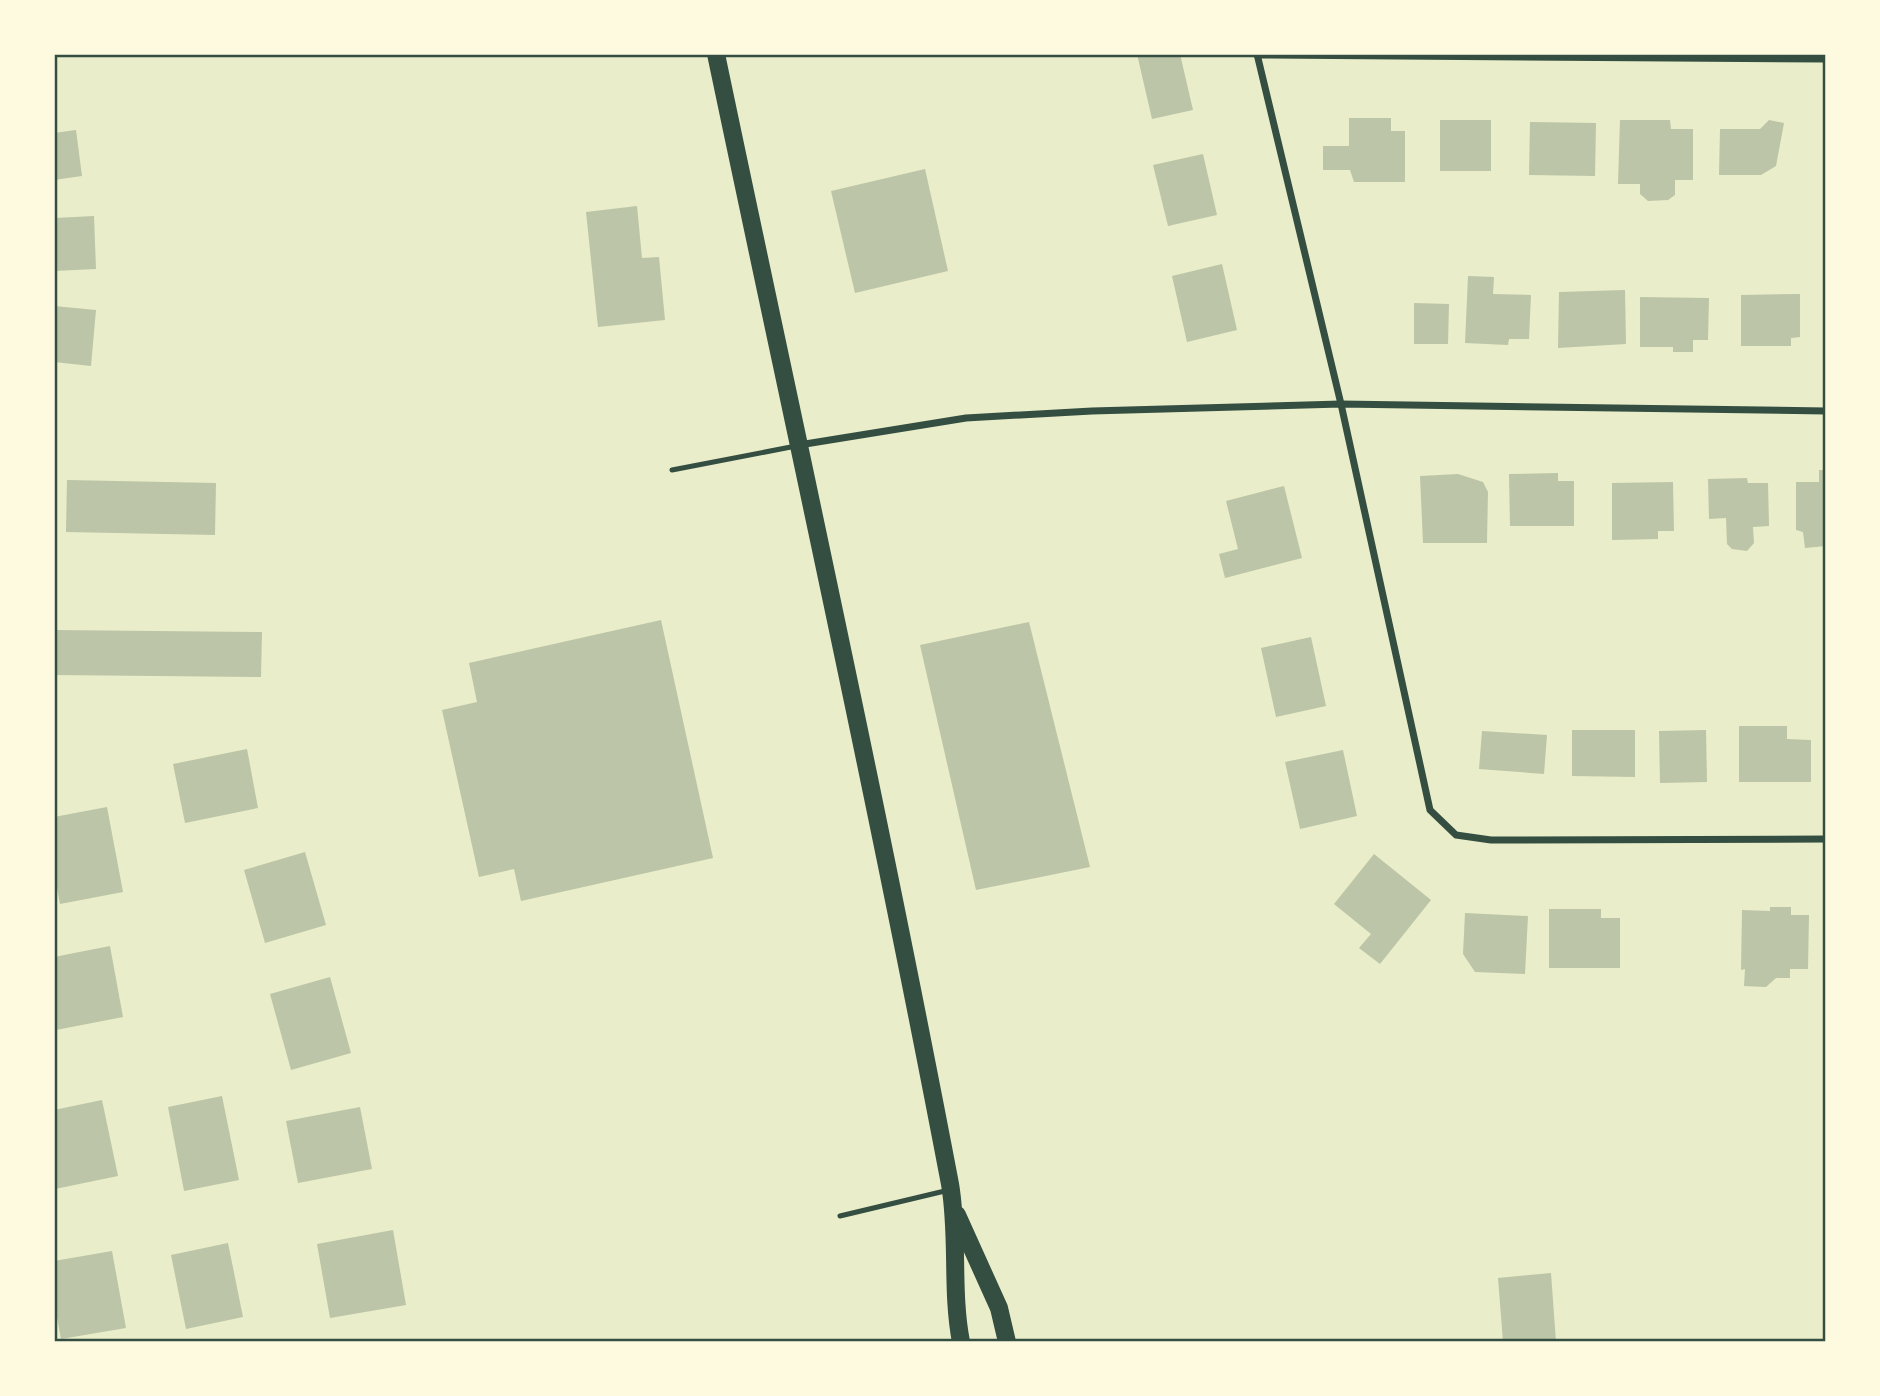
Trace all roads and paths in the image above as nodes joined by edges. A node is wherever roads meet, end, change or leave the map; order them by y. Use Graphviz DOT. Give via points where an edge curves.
graph roads {
  1 [pos="716,54"];
  2 [pos="1257,54"];
  3 [pos="1826,60"];
  4 [pos="1341,404"];
  5 [pos="1826,411"];
  6 [pos="799,445"];
  7 [pos="672,470"];
  8 [pos="1826,839"];
  9 [pos="952,1198"];
  10 [pos="840,1216"];
  11 [pos="961,1342"];
  12 [pos="1007,1342"];
  1 -- 6 [label="main road"];
  2 -- 3 [label="street"];
  2 -- 4 [label="street"];
  4 -- 5 [label="street"];
  4 -- 6 [label="street" via="966,418"];
  4 -- 8 [label="street" via="1430,810 1456,835 1491,840"];
  6 -- 7 [label="lane"];
  6 -- 9 [label="main road"];
  9 -- 10 [label="lane"];
  9 -- 11 [label="main road"];
  9 -- 12 [label="main road" via="999,1308"];
}
